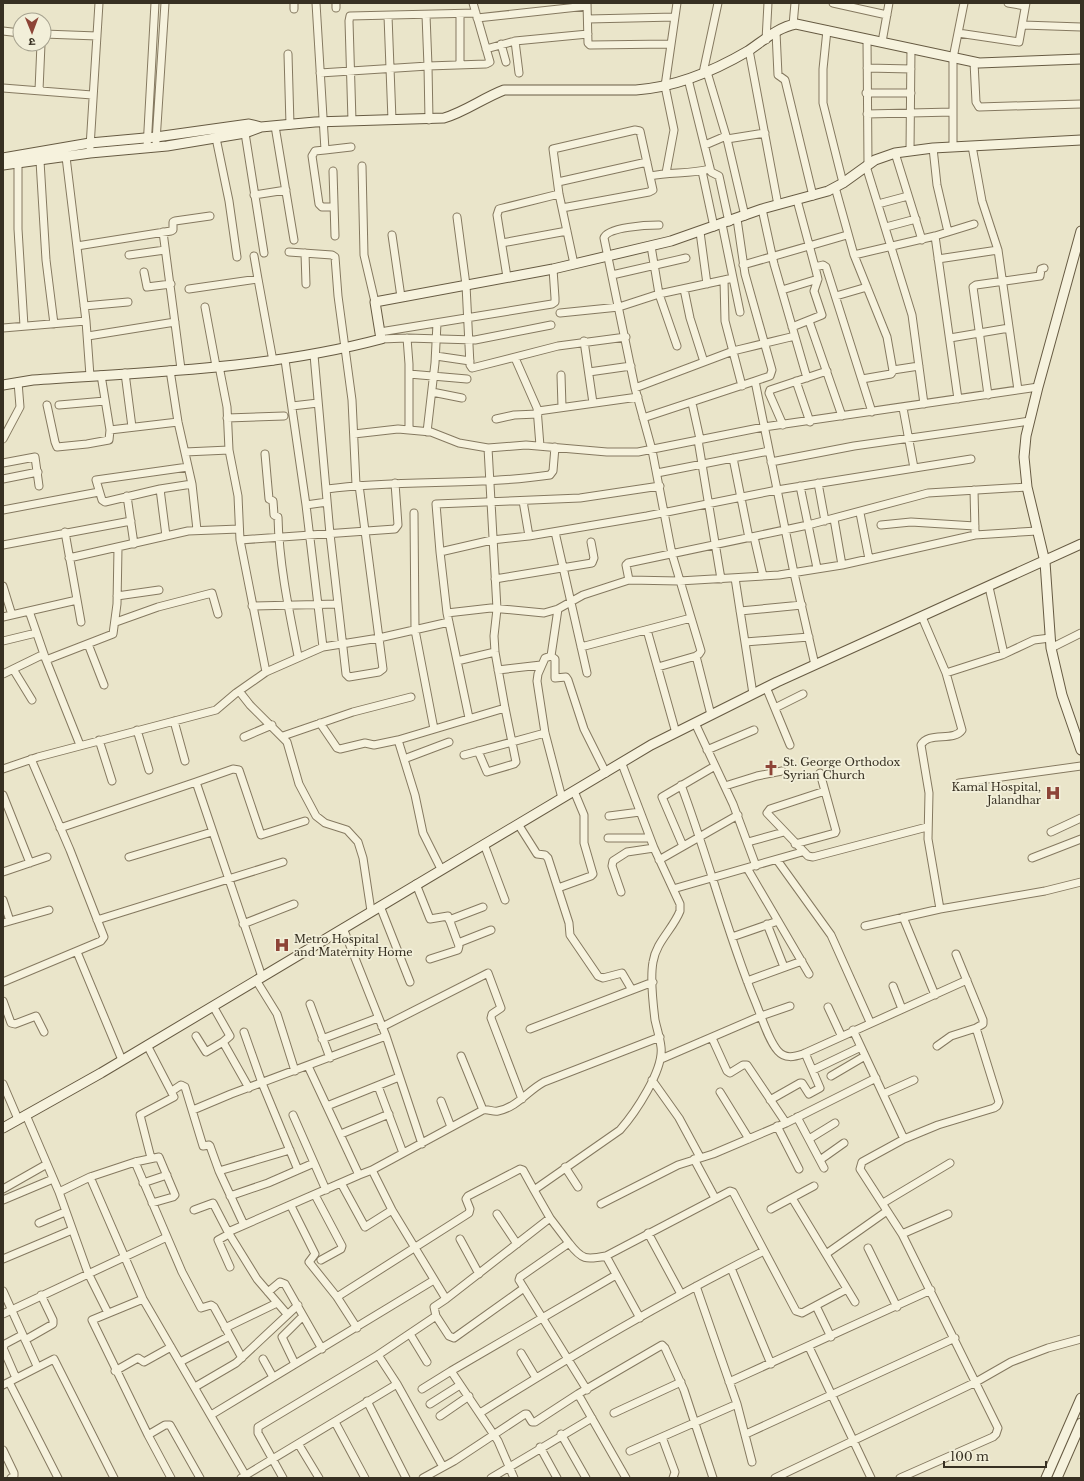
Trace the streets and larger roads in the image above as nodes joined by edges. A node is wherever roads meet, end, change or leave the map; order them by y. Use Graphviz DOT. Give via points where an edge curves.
graph roads {
  1 [pos="99,3"];
  2 [pos="155,3"];
  3 [pos="165,3"];
  4 [pos="316,3"];
  5 [pos="473,3"];
  6 [pos="677,3"];
  7 [pos="718,3"];
  8 [pos="768,3"];
  9 [pos="795,3"];
  10 [pos="833,3"];
  11 [pos="889,3"];
  12 [pos="964,3"];
  13 [pos="1008,3"];
  14 [pos="587,4"];
  15 [pos="1025,4"];
  16 [pos="460,14"];
  17 [pos="426,15"];
  18 [pos="887,15"];
  19 [pos="388,16"];
  20 [pos="476,16"];
  21 [pos="675,17"];
  22 [pos="588,19"];
  23 [pos="792,25"];
  24 [pos="1023,25"];
  25 [pos="1081,27"];
  26 [pos="827,30"];
  27 [pos="776,32"];
  28 [pos="958,33"];
  29 [pos="52,34"];
  30 [pos="588,34"];
  31 [pos="97,36"];
  32 [pos="867,39"];
  33 [pos="766,40"];
  34 [pos="515,41"];
  35 [pos="882,42"];
  36 [pos="501,44"];
  37 [pos="670,44"];
  38 [pos="911,48"];
  39 [pos="486,49"];
  40 [pos="749,50"];
  41 [pos="41,52"];
  42 [pos="288,54"];
  43 [pos="953,58"];
  44 [pos="1081,59"];
  45 [pos="506,62"];
  46 [pos="974,62"];
  47 [pos="460,64"];
  48 [pos="428,66"];
  49 [pos="867,68"];
  50 [pos="911,68"];
  51 [pos="391,69"];
  52 [pos="352,71"];
  53 [pos="705,72"];
  54 [pos="320,73"];
  55 [pos="518,73"];
  56 [pos="688,79"];
  57 [pos="665,86"];
  58 [pos="3,88"];
  59 [pos="39,90"];
  60 [pos="866,92"];
  61 [pos="911,93"];
  62 [pos="92,95"];
  63 [pos="1081,104"];
  64 [pos="953,112"];
  65 [pos="912,113"];
  66 [pos="867,114"];
  67 [pos="392,120"];
  68 [pos="429,120"];
  69 [pos="352,121"];
  70 [pos="322,122"];
  71 [pos="290,125"];
  72 [pos="275,126"];
  73 [pos="261,127"];
  74 [pos="244,133"];
  75 [pos="765,133"];
  76 [pos="152,137"];
  77 [pos="726,137"];
  78 [pos="216,138"];
  79 [pos="1081,140"];
  80 [pos="90,143"];
  81 [pos="704,145"];
  82 [pos="972,146"];
  83 [pos="351,147"];
  84 [pos="953,147"];
  85 [pos="151,148"];
  86 [pos="934,148"];
  87 [pos="325,150"];
  88 [pos="910,151"];
  89 [pos="90,153"];
  90 [pos="895,153"];
  91 [pos="66,157"];
  92 [pos="3,158"];
  93 [pos="40,161"];
  94 [pos="646,162"];
  95 [pos="18,164"];
  96 [pos="3,165"];
  97 [pos="867,165"];
  98 [pos="362,166"];
  99 [pos="710,169"];
  100 [pos="333,171"];
  101 [pos="702,171"];
  102 [pos="666,173"];
  103 [pos="650,176"];
  104 [pos="558,182"];
  105 [pos="839,185"];
  106 [pos="286,190"];
  107 [pos="559,194"];
  108 [pos="254,195"];
  109 [pos="813,196"];
  110 [pos="908,196"];
  111 [pos="797,200"];
  112 [pos="878,204"];
  113 [pos="778,205"];
  114 [pos="334,207"];
  115 [pos="562,208"];
  116 [pos="762,209"];
  117 [pos="210,216"];
  118 [pos="457,217"];
  119 [pos="916,220"];
  120 [pos="729,222"];
  121 [pos="974,224"];
  122 [pos="659,225"];
  123 [pos="886,227"];
  124 [pos="567,231"];
  125 [pos="1081,231"];
  126 [pos="163,232"];
  127 [pos="700,232"];
  128 [pos="948,232"];
  129 [pos="847,234"];
  130 [pos="392,235"];
  131 [pos="335,236"];
  132 [pos="935,236"];
  133 [pos="294,240"];
  134 [pos="922,240"];
  135 [pos="502,243"];
  136 [pos="77,246"];
  137 [pos="651,246"];
  138 [pos="809,246"];
  139 [pos="891,246"];
  140 [pos="165,250"];
  141 [pos="998,250"];
  142 [pos="289,252"];
  143 [pos="264,253"];
  144 [pos="305,253"];
  145 [pos="130,255"];
  146 [pos="854,255"];
  147 [pos="254,256"];
  148 [pos="237,257"];
  149 [pos="608,257"];
  150 [pos="772,257"];
  151 [pos="686,258"];
  152 [pos="938,260"];
  153 [pos="574,264"];
  154 [pos="743,265"];
  155 [pos="654,266"];
  156 [pos="815,267"];
  157 [pos="1044,268"];
  158 [pos="553,269"];
  159 [pos="144,272"];
  160 [pos="612,275"];
  161 [pos="507,277"];
  162 [pos="733,278"];
  163 [pos="258,279"];
  164 [pos="818,279"];
  165 [pos="724,280"];
  166 [pos="1003,281"];
  167 [pos="171,284"];
  168 [pos="306,284"];
  169 [pos="707,284"];
  170 [pos="466,285"];
  171 [pos="867,287"];
  172 [pos="190,289"];
  173 [pos="684,289"];
  174 [pos="782,290"];
  175 [pos="659,294"];
  176 [pos="836,296"];
  177 [pos="401,297"];
  178 [pos="128,302"];
  179 [pos="375,302"];
  180 [pos="84,306"];
  181 [pos="205,307"];
  182 [pos="619,307"];
  183 [pos="740,312"];
  184 [pos="560,313"];
  185 [pos="469,318"];
  186 [pos="86,321"];
  187 [pos="809,321"];
  188 [pos="175,322"];
  189 [pos="437,323"];
  190 [pos="54,324"];
  191 [pos="551,325"];
  192 [pos="24,326"];
  193 [pos="792,327"];
  194 [pos="3,328"];
  195 [pos="1009,328"];
  196 [pos="979,333"];
  197 [pos="88,336"];
  198 [pos="381,336"];
  199 [pos="795,336"];
  200 [pos="626,337"];
  201 [pos="407,338"];
  202 [pos="950,338"];
  203 [pos="436,339"];
  204 [pos="469,340"];
  205 [pos="584,341"];
  206 [pos="765,344"];
  207 [pos="677,346"];
  208 [pos="345,349"];
  209 [pos="733,351"];
  210 [pos="314,355"];
  211 [pos="436,356"];
  212 [pos="515,358"];
  213 [pos="286,360"];
  214 [pos="273,361"];
  215 [pos="470,361"];
  216 [pos="704,362"];
  217 [pos="217,366"];
  218 [pos="631,366"];
  219 [pos="920,366"];
  220 [pos="181,369"];
  221 [pos="170,370"];
  222 [pos="893,370"];
  223 [pos="827,371"];
  224 [pos="589,372"];
  225 [pos="124,373"];
  226 [pos="409,374"];
  227 [pos="101,375"];
  228 [pos="434,375"];
  229 [pos="561,375"];
  230 [pos="90,376"];
  231 [pos="808,378"];
  232 [pos="467,379"];
  233 [pos="862,379"];
  234 [pos="755,381"];
  235 [pos="796,381"];
  236 [pos="18,382"];
  237 [pos="3,385"];
  238 [pos="742,386"];
  239 [pos="1038,387"];
  240 [pos="636,388"];
  241 [pos="1018,390"];
  242 [pos="432,392"];
  243 [pos="988,395"];
  244 [pos="638,397"];
  245 [pos="462,398"];
  246 [pos="958,399"];
  247 [pos="105,401"];
  248 [pos="318,403"];
  249 [pos="593,403"];
  250 [pos="692,403"];
  251 [pos="59,404"];
  252 [pos="924,404"];
  253 [pos="47,405"];
  254 [pos="292,406"];
  255 [pos="562,407"];
  256 [pos="903,408"];
  257 [pos="538,412"];
  258 [pos="872,412"];
  259 [pos="284,416"];
  260 [pos="842,416"];
  261 [pos="227,418"];
  262 [pos="643,418"];
  263 [pos="496,419"];
  264 [pos="1030,421"];
  265 [pos="178,422"];
  266 [pos="810,422"];
  267 [pos="782,426"];
  268 [pos="132,427"];
  269 [pos="764,428"];
  270 [pos="110,430"];
  271 [pos="409,430"];
  272 [pos="427,432"];
  273 [pos="354,434"];
  274 [pos="908,438"];
  275 [pos="3,439"];
  276 [pos="699,440"];
  277 [pos="540,446"];
  278 [pos="555,447"];
  279 [pos="488,448"];
  280 [pos="229,450"];
  281 [pos="652,450"];
  282 [pos="769,451"];
  283 [pos="186,452"];
  284 [pos="265,454"];
  285 [pos="733,458"];
  286 [pos="971,460"];
  287 [pos="771,462"];
  288 [pos="3,463"];
  289 [pos="702,464"];
  290 [pos="188,467"];
  291 [pos="914,468"];
  292 [pos="38,472"];
  293 [pos="657,473"];
  294 [pos="3,479"];
  295 [pos="488,480"];
  296 [pos="395,483"];
  297 [pos="818,483"];
  298 [pos="192,484"];
  299 [pos="358,485"];
  300 [pos="39,486"];
  301 [pos="660,486"];
  302 [pos="800,486"];
  303 [pos="1027,487"];
  304 [pos="160,489"];
  305 [pos="327,489"];
  306 [pos="777,490"];
  307 [pos="974,490"];
  308 [pos="100,492"];
  309 [pos="127,496"];
  310 [pos="741,497"];
  311 [pos="523,501"];
  312 [pos="327,502"];
  313 [pos="490,503"];
  314 [pos="708,504"];
  315 [pos="306,505"];
  316 [pos="3,510"];
  317 [pos="665,512"];
  318 [pos="414,513"];
  319 [pos="860,513"];
  320 [pos="834,519"];
  321 [pos="131,521"];
  322 [pos="825,521"];
  323 [pos="808,525"];
  324 [pos="880,525"];
  325 [pos="975,526"];
  326 [pos="239,529"];
  327 [pos="197,530"];
  328 [pos="786,530"];
  329 [pos="364,531"];
  330 [pos="1037,531"];
  331 [pos="65,532"];
  332 [pos="555,532"];
  333 [pos="330,534"];
  334 [pos="975,535"];
  335 [pos="166,536"];
  336 [pos="309,536"];
  337 [pos="529,536"];
  338 [pos="278,537"];
  339 [pos="752,537"];
  340 [pos="240,540"];
  341 [pos="492,540"];
  342 [pos="591,542"];
  343 [pos="134,544"];
  344 [pos="1081,544"];
  345 [pos="3,545"];
  346 [pos="715,545"];
  347 [pos="118,548"];
  348 [pos="440,552"];
  349 [pos="672,554"];
  350 [pos="69,558"];
  351 [pos="869,559"];
  352 [pos="1045,562"];
  353 [pos="842,565"];
  354 [pos="563,568"];
  355 [pos="817,568"];
  356 [pos="794,573"];
  357 [pos="763,576"];
  358 [pos="735,578"];
  359 [pos="495,579"];
  360 [pos="721,579"];
  361 [pos="628,580"];
  362 [pos="679,581"];
  363 [pos="3,586"];
  364 [pos="989,587"];
  365 [pos="159,590"];
  366 [pos="117,596"];
  367 [pos="77,600"];
  368 [pos="571,601"];
  369 [pos="318,604"];
  370 [pos="338,604"];
  371 [pos="288,605"];
  372 [pos="802,605"];
  373 [pos="252,606"];
  374 [pos="497,609"];
  375 [pos="558,609"];
  376 [pos="29,611"];
  377 [pos="740,611"];
  378 [pos="447,613"];
  379 [pos="218,614"];
  380 [pos="12,615"];
  381 [pos="3,617"];
  382 [pos="922,617"];
  383 [pos="692,618"];
  384 [pos="81,622"];
  385 [pos="116,622"];
  386 [pos="449,622"];
  387 [pos="415,630"];
  388 [pos="647,630"];
  389 [pos="36,632"];
  390 [pos="1081,632"];
  391 [pos="809,637"];
  392 [pos="379,638"];
  393 [pos="1050,638"];
  394 [pos="3,641"];
  395 [pos="745,642"];
  396 [pos="342,643"];
  397 [pos="88,644"];
  398 [pos="322,647"];
  399 [pos="582,647"];
  400 [pos="1051,648"];
  401 [pos="495,652"];
  402 [pos="1004,654"];
  403 [pos="298,656"];
  404 [pos="551,656"];
  405 [pos="696,656"];
  406 [pos="45,657"];
  407 [pos="457,661"];
  408 [pos="541,665"];
  409 [pos="815,665"];
  410 [pos="658,667"];
  411 [pos="13,669"];
  412 [pos="498,670"];
  413 [pos="266,672"];
  414 [pos="946,672"];
  415 [pos="587,673"];
  416 [pos="3,674"];
  417 [pos="104,684"];
  418 [pos="766,688"];
  419 [pos="239,691"];
  420 [pos="753,694"];
  421 [pos="803,694"];
  422 [pos="411,697"];
  423 [pos="32,700"];
  424 [pos="504,708"];
  425 [pos="775,708"];
  426 [pos="712,715"];
  427 [pos="469,718"];
  428 [pos="174,721"];
  429 [pos="320,723"];
  430 [pos="695,723"];
  431 [pos="272,726"];
  432 [pos="434,729"];
  433 [pos="137,730"];
  434 [pos="754,730"];
  435 [pos="545,733"];
  436 [pos="676,733"];
  437 [pos="283,736"];
  438 [pos="244,737"];
  439 [pos="99,740"];
  440 [pos="398,740"];
  441 [pos="449,742"];
  442 [pos="511,742"];
  443 [pos="80,745"];
  444 [pos="790,745"];
  445 [pos="708,750"];
  446 [pos="1081,750"];
  447 [pos="478,751"];
  448 [pos="464,755"];
  449 [pos="31,759"];
  450 [pos="404,759"];
  451 [pos="185,761"];
  452 [pos="622,764"];
  453 [pos="715,766"];
  454 [pos="1081,766"];
  455 [pos="3,769"];
  456 [pos="149,770"];
  457 [pos="782,771"];
  458 [pos="606,773"];
  459 [pos="820,773"];
  460 [pos="112,781"];
  461 [pos="196,782"];
  462 [pos="959,783"];
  463 [pos="681,785"];
  464 [pos="725,786"];
  465 [pos="574,791"];
  466 [pos="825,791"];
  467 [pos="3,795"];
  468 [pos="562,798"];
  469 [pos="640,812"];
  470 [pos="738,815"];
  471 [pos="609,816"];
  472 [pos="1081,818"];
  473 [pos="305,821"];
  474 [pos="518,824"];
  475 [pos="927,827"];
  476 [pos="60,828"];
  477 [pos="212,832"];
  478 [pos="784,832"];
  479 [pos="1051,832"];
  480 [pos="701,836"];
  481 [pos="608,838"];
  482 [pos="650,838"];
  483 [pos="1081,839"];
  484 [pos="748,842"];
  485 [pos="484,844"];
  486 [pos="795,844"];
  487 [pos="683,846"];
  488 [pos="654,848"];
  489 [pos="802,852"];
  490 [pos="47,857"];
  491 [pos="129,857"];
  492 [pos="1032,858"];
  493 [pos="659,860"];
  494 [pos="777,860"];
  495 [pos="283,862"];
  496 [pos="30,863"];
  497 [pos="756,866"];
  498 [pos="747,868"];
  499 [pos="441,869"];
  500 [pos="3,872"];
  501 [pos="228,878"];
  502 [pos="713,878"];
  503 [pos="1081,882"];
  504 [pos="416,884"];
  505 [pos="558,888"];
  506 [pos="673,889"];
  507 [pos="622,892"];
  508 [pos="3,900"];
  509 [pos="505,900"];
  510 [pos="294,904"];
  511 [pos="380,906"];
  512 [pos="483,907"];
  513 [pos="940,909"];
  514 [pos="49,910"];
  515 [pos="371,911"];
  516 [pos="903,917"];
  517 [pos="97,920"];
  518 [pos="449,920"];
  519 [pos="778,921"];
  520 [pos="7,922"];
  521 [pos="243,924"];
  522 [pos="768,924"];
  523 [pos="865,926"];
  524 [pos="343,928"];
  525 [pos="491,930"];
  526 [pos="732,936"];
  527 [pos="458,943"];
  528 [pos="77,952"];
  529 [pos="956,954"];
  530 [pos="430,959"];
  531 [pos="802,961"];
  532 [pos="784,967"];
  533 [pos="809,974"];
  534 [pos="259,978"];
  535 [pos="967,980"];
  536 [pos="747,981"];
  537 [pos="3,982"];
  538 [pos="410,982"];
  539 [pos="653,982"];
  540 [pos="892,986"];
  541 [pos="632,990"];
  542 [pos="935,995"];
  543 [pos="3,1001"];
  544 [pos="310,1004"];
  545 [pos="213,1006"];
  546 [pos="790,1006"];
  547 [pos="828,1007"];
  548 [pos="902,1009"];
  549 [pos="761,1016"];
  550 [pos="378,1018"];
  551 [pos="870,1022"];
  552 [pos="382,1027"];
  553 [pos="976,1028"];
  554 [pos="530,1029"];
  555 [pos="853,1030"];
  556 [pos="44,1032"];
  557 [pos="244,1032"];
  558 [pos="841,1035"];
  559 [pos="196,1036"];
  560 [pos="386,1036"];
  561 [pos="660,1038"];
  562 [pos="712,1038"];
  563 [pos="322,1039"];
  564 [pos="223,1042"];
  565 [pos="147,1045"];
  566 [pos="937,1046"];
  567 [pos="861,1047"];
  568 [pos="805,1053"];
  569 [pos="461,1056"];
  570 [pos="865,1056"];
  571 [pos="330,1058"];
  572 [pos="661,1059"];
  573 [pos="122,1060"];
  574 [pos="308,1066"];
  575 [pos="813,1070"];
  576 [pos="295,1071"];
  577 [pos="831,1076"];
  578 [pos="399,1077"];
  579 [pos="876,1078"];
  580 [pos="652,1080"];
  581 [pos="914,1080"];
  582 [pos="262,1083"];
  583 [pos="3,1084"];
  584 [pos="378,1086"];
  585 [pos="249,1088"];
  586 [pos="172,1091"];
  587 [pos="720,1092"];
  588 [pos="883,1094"];
  589 [pos="522,1099"];
  590 [pos="770,1100"];
  591 [pos="441,1101"];
  592 [pos="327,1106"];
  593 [pos="193,1110"];
  594 [pos="483,1110"];
  595 [pos="389,1114"];
  596 [pos="293,1115"];
  597 [pos="22,1117"];
  598 [pos="797,1117"];
  599 [pos="786,1123"];
  600 [pos="835,1123"];
  601 [pos="777,1126"];
  602 [pos="451,1127"];
  603 [pos="3,1128"];
  604 [pos="341,1134"];
  605 [pos="749,1139"];
  606 [pos="809,1139"];
  607 [pos="904,1139"];
  608 [pos="844,1143"];
  609 [pos="422,1144"];
  610 [pos="290,1150"];
  611 [pos="403,1153"];
  612 [pos="150,1158"];
  613 [pos="697,1158"];
  614 [pos="820,1160"];
  615 [pos="134,1162"];
  616 [pos="314,1163"];
  617 [pos="950,1163"];
  618 [pos="47,1164"];
  619 [pos="565,1168"];
  620 [pos="824,1168"];
  621 [pos="800,1169"];
  622 [pos="298,1170"];
  623 [pos="372,1170"];
  624 [pos="219,1171"];
  625 [pos="167,1175"];
  626 [pos="359,1175"];
  627 [pos="90,1177"];
  628 [pos="53,1179"];
  629 [pos="143,1183"];
  630 [pos="341,1183"];
  631 [pos="814,1186"];
  632 [pos="578,1187"];
  633 [pos="3,1189"];
  634 [pos="326,1190"];
  635 [pos="534,1190"];
  636 [pos="58,1192"];
  637 [pos="315,1195"];
  638 [pos="230,1196"];
  639 [pos="715,1198"];
  640 [pos="792,1198"];
  641 [pos="3,1200"];
  642 [pos="152,1203"];
  643 [pos="601,1204"];
  644 [pos="882,1204"];
  645 [pos="291,1206"];
  646 [pos="771,1209"];
  647 [pos="194,1210"];
  648 [pos="392,1210"];
  649 [pos="887,1211"];
  650 [pos="65,1212"];
  651 [pos="497,1214"];
  652 [pos="948,1214"];
  653 [pos="550,1218"];
  654 [pos="39,1223"];
  655 [pos="244,1225"];
  656 [pos="72,1230"];
  657 [pos="229,1233"];
  658 [pos="648,1233"];
  659 [pos="902,1234"];
  660 [pos="167,1237"];
  661 [pos="460,1239"];
  662 [pos="569,1243"];
  663 [pos="516,1244"];
  664 [pos="414,1246"];
  665 [pos="868,1248"];
  666 [pos="764,1251"];
  667 [pos="826,1254"];
  668 [pos="124,1256"];
  669 [pos="606,1256"];
  670 [pos="3,1259"];
  671 [pos="321,1260"];
  672 [pos="230,1266"];
  673 [pos="731,1268"];
  674 [pos="88,1273"];
  675 [pos="479,1274"];
  676 [pos="616,1275"];
  677 [pos="434,1280"];
  678 [pos="696,1286"];
  679 [pos="524,1288"];
  680 [pos="847,1289"];
  681 [pos="931,1290"];
  682 [pos="3,1291"];
  683 [pos="268,1292"];
  684 [pos="681,1294"];
  685 [pos="41,1295"];
  686 [pos="337,1297"];
  687 [pos="143,1299"];
  688 [pos="446,1299"];
  689 [pos="855,1302"];
  690 [pos="277,1303"];
  691 [pos="298,1305"];
  692 [pos="816,1306"];
  693 [pos="897,1307"];
  694 [pos="11,1310"];
  695 [pos="108,1313"];
  696 [pos="3,1314"];
  697 [pos="287,1314"];
  698 [pos="303,1316"];
  699 [pos="436,1316"];
  700 [pos="543,1318"];
  701 [pos="640,1318"];
  702 [pos="225,1328"];
  703 [pos="357,1328"];
  704 [pos="410,1334"];
  705 [pos="230,1336"];
  706 [pos="831,1337"];
  707 [pos="24,1338"];
  708 [pos="954,1338"];
  709 [pos="1081,1339"];
  710 [pos="171,1347"];
  711 [pos="809,1347"];
  712 [pos="322,1349"];
  713 [pos="521,1353"];
  714 [pos="378,1355"];
  715 [pos="242,1358"];
  716 [pos="568,1358"];
  717 [pos="262,1359"];
  718 [pos="180,1362"];
  719 [pos="427,1362"];
  720 [pos="295,1364"];
  721 [pos="771,1364"];
  722 [pos="37,1366"];
  723 [pos="116,1371"];
  724 [pos="451,1371"];
  725 [pos="274,1377"];
  726 [pos="16,1378"];
  727 [pos="536,1378"];
  728 [pos="681,1382"];
  729 [pos="729,1382"];
  730 [pos="976,1382"];
  731 [pos="6,1384"];
  732 [pos="397,1384"];
  733 [pos="460,1385"];
  734 [pos="195,1387"];
  735 [pos="422,1389"];
  736 [pos="587,1390"];
  737 [pos="578,1394"];
  738 [pos="832,1395"];
  739 [pos="469,1396"];
  740 [pos="1081,1398"];
  741 [pos="367,1401"];
  742 [pos="430,1404"];
  743 [pos="737,1404"];
  744 [pos="480,1413"];
  745 [pos="614,1413"];
  746 [pos="211,1415"];
  747 [pos="440,1416"];
  748 [pos="592,1418"];
  749 [pos="335,1422"];
  750 [pos="694,1422"];
  751 [pos="1081,1423"];
  752 [pos="561,1434"];
  753 [pos="746,1434"];
  754 [pos="148,1435"];
  755 [pos="494,1435"];
  756 [pos="1064,1435"];
  757 [pos="662,1437"];
  758 [pos="1074,1439"];
  759 [pos="854,1441"];
  760 [pos="299,1445"];
  761 [pos="540,1447"];
  762 [pos="630,1450"];
  763 [pos="4,1452"];
  764 [pos="272,1460"];
  765 [pos="752,1462"];
  766 [pos="442,1467"];
  767 [pos="510,1467"];
  768 [pos="244,1477"];
  769 [pos="624,1477"];
  770 [pos="11,1478"];
  771 [pos="58,1478"];
  772 [pos="114,1478"];
  773 [pos="171,1478"];
  774 [pos="200,1478"];
  775 [pos="283,1478"];
  776 [pos="319,1478"];
  777 [pos="365,1478"];
  778 [pos="406,1478"];
  779 [pos="423,1478"];
  780 [pos="491,1478"];
  781 [pos="514,1478"];
  782 [pos="557,1478"];
  783 [pos="586,1478"];
  784 [pos="673,1478"];
  785 [pos="713,1478"];
  786 [pos="775,1478"];
  787 [pos="871,1478"];
  788 [pos="900,1478"];
  789 [pos="1046,1478"];
  790 [pos="1057,1478"];
  1 -- 31 [label="street"];
  2 -- 76 [label="street"];
  3 -- 76 [label="street"];
  4 -- 54 [label="street"];
  5 -- 20 [label="street"];
  6 -- 21 [label="street"];
  7 -- 53 [label="street"];
  8 -- 33 [label="street"];
  9 -- 23 [label="street"];
  10 -- 18 [label="street"];
  11 -- 18 [label="street"];
  12 -- 28 [label="street"];
  13 -- 15 [label="street"];
  14 -- 20 [label="street"];
  14 -- 22 [label="street"];
  15 -- 24 [label="street"];
  16 -- 17 [label="street"];
  16 -- 20 [label="street"];
  16 -- 47 [label="street"];
  17 -- 19 [label="street"];
  17 -- 48 [label="street"];
  18 -- 35 [label="street"];
  19 -- 51 [label="street"];
  19 -- 52 [label="street" via="350,16"];
  20 -- 39 [label="street"];
  21 -- 22 [label="street"];
  21 -- 37 [label="street"];
  22 -- 30 [label="street"];
  23 -- 26 [label="street"];
  23 -- 27 [label="street"];
  24 -- 25 [label="street"];
  24 -- 28 [label="street" via="1019,42"];
  26 -- 32 [label="street"];
  26 -- 105 [label="street" via="823,103"];
  27 -- 33 [label="street"];
  27 -- 109 [label="street" via="778,76 785,80"];
  28 -- 43 [label="street"];
  29 -- 31 [label="street"];
  30 -- 34 [label="street"];
  30 -- 37 [label="street" via="588,43 592,46"];
  31 -- 62 [label="street"];
  32 -- 35 [label="street"];
  32 -- 49 [label="street"];
  33 -- 40 [label="street"];
  34 -- 36 [label="street"];
  34 -- 55 [label="street"];
  35 -- 38 [label="street"];
  36 -- 39 [label="street"];
  36 -- 45 [label="street"];
  37 -- 57 [label="street"];
  38 -- 43 [label="street"];
  38 -- 50 [label="street"];
  39 -- 47 [label="street" via="489,63"];
  40 -- 53 [label="street"];
  40 -- 75 [label="street"];
  41 -- 59 [label="street"];
  42 -- 71 [label="street"];
  43 -- 46 [label="street"];
  43 -- 64 [label="street"];
  44 -- 46 [label="street" via="989,64"];
  46 -- 63 [label="street" via="976,102 979,107"];
  47 -- 48 [label="street"];
  48 -- 51 [label="street"];
  48 -- 68 [label="street"];
  49 -- 50 [label="street"];
  49 -- 60 [label="street"];
  50 -- 61 [label="street"];
  51 -- 52 [label="street"];
  51 -- 67 [label="street"];
  52 -- 54 [label="street"];
  52 -- 69 [label="street"];
  53 -- 56 [label="street"];
  53 -- 77 [label="street"];
  54 -- 70 [label="street"];
  56 -- 57 [label="street"];
  56 -- 81 [label="street"];
  57 -- 68 [label="street" via="636,90 504,90 455,115"];
  57 -- 102 [label="street" via="674,130"];
  58 -- 59 [label="street"];
  59 -- 62 [label="street"];
  60 -- 61 [label="street"];
  60 -- 66 [label="street"];
  61 -- 65 [label="street"];
  62 -- 80 [label="street"];
  64 -- 65 [label="street"];
  64 -- 84 [label="street"];
  65 -- 66 [label="street"];
  65 -- 88 [label="street"];
  66 -- 97 [label="street"];
  67 -- 68 [label="street"];
  67 -- 69 [label="street"];
  69 -- 70 [label="street"];
  70 -- 71 [label="street"];
  70 -- 87 [label="street"];
  71 -- 72 [label="street"];
  72 -- 73 [label="street"];
  72 -- 106 [label="street"];
  73 -- 74 [label="street"];
  73 -- 76 [label="street" via="249,124"];
  74 -- 78 [label="street"];
  74 -- 108 [label="street"];
  75 -- 77 [label="street"];
  75 -- 113 [label="street"];
  76 -- 80 [label="street"];
  76 -- 85 [label="street"];
  77 -- 81 [label="street"];
  77 -- 120 [label="street"];
  78 -- 85 [label="street"];
  78 -- 148 [label="street"];
  79 -- 82 [label="street"];
  80 -- 89 [label="street"];
  80 -- 92 [label="street"];
  81 -- 99 [label="street"];
  82 -- 84 [label="street"];
  82 -- 141 [label="street" via="982,201"];
  83 -- 87 [label="street"];
  84 -- 86 [label="street"];
  85 -- 89 [label="street"];
  86 -- 88 [label="street"];
  86 -- 128 [label="street" via="937,185"];
  87 -- 114 [label="street" via="314,151 312,154 319,204 322,207"];
  88 -- 90 [label="street"];
  89 -- 91 [label="street"];
  90 -- 97 [label="street" via="881,156"];
  90 -- 110 [label="street"];
  91 -- 93 [label="street"];
  91 -- 136 [label="street"];
  93 -- 95 [label="street"];
  93 -- 190 [label="street" via="46,260"];
  94 -- 103 [label="street"];
  94 -- 104 [label="street"];
  94 -- 104 [label="street" via="638,130 556,147 553,151"];
  95 -- 96 [label="street"];
  95 -- 192 [label="street" via="18,229"];
  97 -- 105 [label="street"];
  97 -- 112 [label="street"];
  98 -- 179 [label="street" via="364,255"];
  99 -- 101 [label="street"];
  99 -- 120 [label="street" via="720,176"];
  100 -- 114 [label="street"];
  101 -- 102 [label="street" via="686,174"];
  101 -- 120 [label="street"];
  102 -- 103 [label="street"];
  103 -- 115 [label="street" via="653,190 650,192"];
  104 -- 107 [label="street"];
  105 -- 109 [label="street"];
  105 -- 129 [label="street"];
  106 -- 108 [label="street"];
  106 -- 133 [label="street"];
  107 -- 115 [label="street"];
  107 -- 135 [label="street" via="498,209"];
  108 -- 143 [label="street"];
  109 -- 111 [label="street"];
  110 -- 112 [label="street"];
  110 -- 119 [label="street"];
  111 -- 113 [label="street"];
  111 -- 138 [label="street"];
  112 -- 123 [label="street"];
  113 -- 116 [label="street"];
  114 -- 131 [label="street"];
  115 -- 124 [label="street"];
  116 -- 120 [label="street"];
  116 -- 150 [label="street"];
  117 -- 126 [label="street" via="175,221 173,230"];
  118 -- 170 [label="street"];
  119 -- 123 [label="street"];
  119 -- 134 [label="street"];
  120 -- 127 [label="street"];
  120 -- 154 [label="street"];
  120 -- 162 [label="street"];
  121 -- 128 [label="street"];
  122 -- 149 [label="street" via="626,228 605,234"];
  123 -- 139 [label="street"];
  124 -- 135 [label="street"];
  124 -- 153 [label="street"];
  125 -- 239 [label="street"];
  126 -- 136 [label="street"];
  126 -- 140 [label="street"];
  127 -- 137 [label="street"];
  127 -- 169 [label="street"];
  128 -- 132 [label="street"];
  129 -- 138 [label="street"];
  129 -- 146 [label="street"];
  130 -- 177 [label="street"];
  132 -- 134 [label="street"];
  132 -- 152 [label="street"];
  134 -- 139 [label="street"];
  135 -- 161 [label="street"];
  136 -- 180 [label="street"];
  137 -- 149 [label="street"];
  137 -- 155 [label="street"];
  138 -- 150 [label="street"];
  138 -- 156 [label="street"];
  139 -- 146 [label="street"];
  139 -- 219 [label="street" via="912,316"];
  140 -- 145 [label="street"];
  140 -- 167 [label="street"];
  141 -- 152 [label="street"];
  141 -- 166 [label="street"];
  142 -- 144 [label="street"];
  144 -- 168 [label="street"];
  144 -- 208 [label="street" via="335,257"];
  146 -- 171 [label="street"];
  147 -- 163 [label="street"];
  149 -- 153 [label="street"];
  149 -- 160 [label="street"];
  150 -- 154 [label="street"];
  150 -- 174 [label="street"];
  151 -- 155 [label="street"];
  152 -- 202 [label="street"];
  153 -- 158 [label="street"];
  154 -- 206 [label="street"];
  155 -- 160 [label="street"];
  155 -- 175 [label="street"];
  156 -- 164 [label="street"];
  156 -- 176 [label="street" via="825,266"];
  157 -- 166 [label="street" via="1041,269 1040,276"];
  158 -- 161 [label="street"];
  158 -- 185 [label="street" via="556,298 554,303"];
  159 -- 167 [label="street" via="147,286"];
  160 -- 182 [label="street"];
  161 -- 170 [label="street"];
  162 -- 165 [label="street"];
  162 -- 183 [label="street"];
  163 -- 172 [label="street"];
  163 -- 214 [label="street"];
  164 -- 174 [label="street"];
  164 -- 187 [label="street" via="814,291 822,315"];
  165 -- 169 [label="street"];
  165 -- 209 [label="street" via="725,321"];
  166 -- 195 [label="street"];
  166 -- 196 [label="street" via="974,286"];
  167 -- 188 [label="street"];
  169 -- 173 [label="street"];
  170 -- 177 [label="street"];
  170 -- 185 [label="street"];
  171 -- 176 [label="street"];
  171 -- 222 [label="street" via="887,337"];
  173 -- 175 [label="street"];
  173 -- 216 [label="street"];
  174 -- 193 [label="street"];
  175 -- 182 [label="street"];
  175 -- 207 [label="street"];
  176 -- 233 [label="street"];
  177 -- 179 [label="street"];
  178 -- 180 [label="street"];
  179 -- 198 [label="street"];
  180 -- 186 [label="street"];
  181 -- 217 [label="street"];
  182 -- 184 [label="street"];
  182 -- 200 [label="street"];
  185 -- 189 [label="street"];
  185 -- 204 [label="street"];
  186 -- 190 [label="street"];
  186 -- 197 [label="street"];
  187 -- 193 [label="street"];
  187 -- 223 [label="street"];
  188 -- 197 [label="street"];
  188 -- 220 [label="street"];
  189 -- 198 [label="street"];
  189 -- 203 [label="street"];
  190 -- 192 [label="street"];
  191 -- 204 [label="street"];
  192 -- 194 [label="street"];
  193 -- 199 [label="street"];
  195 -- 196 [label="street"];
  195 -- 241 [label="street"];
  196 -- 202 [label="street"];
  196 -- 243 [label="street"];
  197 -- 230 [label="street"];
  198 -- 201 [label="street"];
  198 -- 208 [label="street"];
  199 -- 206 [label="street"];
  199 -- 231 [label="street"];
  200 -- 205 [label="street"];
  200 -- 218 [label="street"];
  201 -- 203 [label="street"];
  201 -- 226 [label="street"];
  202 -- 246 [label="street"];
  203 -- 204 [label="street"];
  203 -- 211 [label="street"];
  204 -- 215 [label="street"];
  205 -- 212 [label="street"];
  205 -- 224 [label="street"];
  206 -- 209 [label="street"];
  206 -- 234 [label="street" via="773,372 770,376"];
  208 -- 210 [label="street"];
  208 -- 273 [label="street"];
  209 -- 216 [label="street"];
  209 -- 238 [label="street"];
  210 -- 213 [label="street"];
  210 -- 248 [label="street"];
  211 -- 215 [label="street"];
  211 -- 228 [label="street"];
  212 -- 215 [label="street" via="474,369 470,367"];
  212 -- 257 [label="street"];
  213 -- 214 [label="street"];
  213 -- 254 [label="street"];
  214 -- 217 [label="street"];
  216 -- 240 [label="street"];
  217 -- 220 [label="street"];
  217 -- 261 [label="street" via="226,399"];
  218 -- 224 [label="street"];
  218 -- 240 [label="street"];
  219 -- 222 [label="street"];
  219 -- 252 [label="street"];
  220 -- 221 [label="street"];
  221 -- 225 [label="street"];
  221 -- 265 [label="street"];
  222 -- 233 [label="street" via="891,374"];
  223 -- 231 [label="street"];
  223 -- 260 [label="street"];
  224 -- 249 [label="street"];
  225 -- 227 [label="street"];
  225 -- 268 [label="street"];
  226 -- 228 [label="street"];
  226 -- 271 [label="street"];
  227 -- 230 [label="street"];
  227 -- 247 [label="street"];
  228 -- 232 [label="street"];
  228 -- 242 [label="street"];
  229 -- 255 [label="street"];
  230 -- 236 [label="street"];
  231 -- 235 [label="street"];
  233 -- 258 [label="street"];
  234 -- 238 [label="street"];
  234 -- 269 [label="street"];
  235 -- 266 [label="street"];
  235 -- 267 [label="street" via="769,391"];
  236 -- 237 [label="street"];
  236 -- 275 [label="street" via="19,410"];
  238 -- 250 [label="street"];
  239 -- 241 [label="street"];
  239 -- 264 [label="street"];
  240 -- 244 [label="street"];
  241 -- 243 [label="street"];
  242 -- 245 [label="street"];
  242 -- 272 [label="street"];
  243 -- 246 [label="street"];
  244 -- 249 [label="street"];
  244 -- 262 [label="street"];
  246 -- 252 [label="street"];
  247 -- 251 [label="street"];
  247 -- 270 [label="street"];
  248 -- 254 [label="street"];
  248 -- 305 [label="street"];
  249 -- 255 [label="street"];
  250 -- 262 [label="street"];
  250 -- 276 [label="street"];
  252 -- 256 [label="street"];
  253 -- 270 [label="street" via="57,447 109,440"];
  254 -- 315 [label="street"];
  255 -- 257 [label="street"];
  256 -- 258 [label="street"];
  256 -- 274 [label="street"];
  257 -- 263 [label="street"];
  257 -- 277 [label="street"];
  258 -- 260 [label="street"];
  259 -- 261 [label="street"];
  260 -- 266 [label="street"];
  261 -- 280 [label="street"];
  262 -- 281 [label="street"];
  264 -- 274 [label="street"];
  264 -- 303 [label="street" via="1024,457"];
  265 -- 268 [label="street"];
  265 -- 283 [label="street"];
  266 -- 267 [label="street"];
  267 -- 269 [label="street"];
  268 -- 270 [label="street"];
  269 -- 276 [label="street"];
  269 -- 282 [label="street"];
  271 -- 272 [label="street"];
  271 -- 273 [label="street"];
  272 -- 279 [label="street" via="459,443"];
  273 -- 299 [label="street"];
  274 -- 287 [label="street"];
  274 -- 291 [label="street"];
  276 -- 281 [label="street"];
  276 -- 289 [label="street"];
  277 -- 278 [label="street"];
  277 -- 279 [label="street"];
  278 -- 281 [label="street" via="622,453"];
  278 -- 295 [label="street" via="552,474"];
  279 -- 295 [label="street"];
  280 -- 283 [label="street"];
  280 -- 326 [label="street" via="238,496"];
  281 -- 293 [label="street"];
  282 -- 285 [label="street"];
  282 -- 287 [label="street"];
  283 -- 290 [label="street"];
  284 -- 338 [label="street" via="269,499 273,501 274,515 278,517"];
  285 -- 289 [label="street"];
  285 -- 310 [label="street"];
  286 -- 291 [label="street"];
  287 -- 306 [label="street"];
  288 -- 292 [label="street" via="35,457"];
  289 -- 293 [label="street"];
  289 -- 314 [label="street"];
  290 -- 298 [label="street"];
  290 -- 308 [label="street" via="96,480"];
  291 -- 297 [label="street"];
  292 -- 294 [label="street"];
  292 -- 300 [label="street"];
  293 -- 301 [label="street"];
  295 -- 296 [label="street"];
  295 -- 313 [label="street"];
  296 -- 299 [label="street"];
  296 -- 329 [label="street" via="398,527"];
  297 -- 302 [label="street"];
  297 -- 322 [label="street"];
  298 -- 304 [label="street"];
  298 -- 327 [label="street"];
  299 -- 305 [label="street"];
  299 -- 329 [label="street"];
  301 -- 311 [label="street" via="580,498"];
  301 -- 317 [label="street"];
  302 -- 306 [label="street"];
  302 -- 323 [label="street"];
  303 -- 307 [label="street"];
  303 -- 330 [label="street"];
  304 -- 309 [label="street"];
  304 -- 335 [label="street"];
  305 -- 312 [label="street"];
  306 -- 310 [label="street"];
  306 -- 328 [label="street"];
  307 -- 319 [label="street" via="928,493"];
  307 -- 325 [label="street"];
  308 -- 309 [label="street" via="104,502"];
  308 -- 316 [label="street"];
  309 -- 321 [label="street"];
  310 -- 314 [label="street"];
  310 -- 339 [label="street"];
  311 -- 313 [label="street"];
  311 -- 337 [label="street"];
  312 -- 315 [label="street"];
  312 -- 333 [label="street"];
  313 -- 341 [label="street"];
  313 -- 348 [label="street" via="436,504"];
  314 -- 317 [label="street"];
  314 -- 346 [label="street"];
  315 -- 336 [label="street"];
  317 -- 332 [label="street"];
  317 -- 349 [label="street"];
  318 -- 387 [label="street"];
  319 -- 320 [label="street"];
  319 -- 351 [label="street"];
  320 -- 322 [label="street"];
  320 -- 353 [label="street"];
  321 -- 331 [label="street"];
  321 -- 343 [label="street"];
  322 -- 323 [label="street"];
  323 -- 328 [label="street"];
  323 -- 355 [label="street"];
  324 -- 325 [label="street" via="911,522"];
  325 -- 334 [label="street"];
  326 -- 327 [label="street"];
  326 -- 340 [label="street"];
  327 -- 335 [label="street"];
  328 -- 339 [label="street"];
  328 -- 356 [label="street"];
  329 -- 333 [label="street"];
  329 -- 392 [label="street"];
  330 -- 334 [label="street"];
  330 -- 352 [label="street"];
  331 -- 345 [label="street"];
  331 -- 350 [label="street"];
  332 -- 337 [label="street"];
  332 -- 354 [label="street"];
  333 -- 336 [label="street"];
  333 -- 370 [label="street"];
  334 -- 351 [label="street"];
  335 -- 343 [label="street"];
  336 -- 338 [label="street"];
  336 -- 369 [label="street"];
  337 -- 341 [label="street"];
  338 -- 340 [label="street"];
  338 -- 371 [label="street"];
  339 -- 346 [label="street"];
  339 -- 357 [label="street"];
  340 -- 373 [label="street"];
  341 -- 348 [label="street"];
  341 -- 359 [label="street"];
  342 -- 354 [label="street" via="593,562"];
  343 -- 347 [label="street"];
  344 -- 352 [label="street"];
  346 -- 349 [label="street"];
  346 -- 360 [label="street"];
  347 -- 350 [label="street"];
  347 -- 366 [label="street"];
  348 -- 378 [label="street"];
  349 -- 361 [label="street" via="628,562"];
  349 -- 362 [label="street"];
  350 -- 367 [label="street"];
  351 -- 353 [label="street"];
  352 -- 364 [label="street"];
  352 -- 393 [label="street"];
  353 -- 355 [label="street"];
  354 -- 359 [label="street"];
  354 -- 368 [label="street"];
  355 -- 356 [label="street"];
  356 -- 357 [label="street"];
  356 -- 372 [label="street"];
  357 -- 358 [label="street"];
  358 -- 360 [label="street"];
  358 -- 377 [label="street"];
  359 -- 374 [label="street"];
  360 -- 362 [label="street"];
  361 -- 362 [label="street"];
  361 -- 368 [label="street"];
  362 -- 383 [label="street"];
  363 -- 380 [label="street"];
  364 -- 382 [label="street"];
  364 -- 402 [label="street"];
  365 -- 366 [label="street"];
  366 -- 385 [label="street"];
  367 -- 376 [label="street"];
  367 -- 384 [label="street"];
  368 -- 375 [label="street"];
  368 -- 399 [label="street"];
  369 -- 370 [label="street"];
  369 -- 371 [label="street"];
  369 -- 398 [label="street"];
  370 -- 396 [label="street"];
  371 -- 373 [label="street"];
  371 -- 403 [label="street"];
  372 -- 377 [label="street"];
  372 -- 391 [label="street"];
  373 -- 413 [label="street"];
  374 -- 375 [label="street" via="544,614"];
  374 -- 378 [label="street"];
  374 -- 401 [label="street"];
  375 -- 404 [label="street"];
  376 -- 380 [label="street"];
  376 -- 389 [label="street"];
  377 -- 395 [label="street"];
  378 -- 386 [label="street"];
  379 -- 385 [label="street" via="214,595 210,593"];
  380 -- 381 [label="street"];
  382 -- 409 [label="street"];
  382 -- 414 [label="street"];
  383 -- 388 [label="street"];
  383 -- 405 [label="street" via="701,650"];
  385 -- 397 [label="street" via="113,634"];
  386 -- 387 [label="street"];
  386 -- 407 [label="street"];
  387 -- 392 [label="street"];
  387 -- 432 [label="street"];
  388 -- 399 [label="street"];
  388 -- 410 [label="street"];
  389 -- 394 [label="street"];
  389 -- 406 [label="street"];
  390 -- 400 [label="street"];
  391 -- 395 [label="street"];
  391 -- 409 [label="street"];
  392 -- 396 [label="street"];
  392 -- 396 [label="street" via="382,671 351,677 346,674"];
  393 -- 400 [label="street"];
  393 -- 402 [label="street" via="1034,640"];
  395 -- 420 [label="street"];
  396 -- 398 [label="street"];
  397 -- 406 [label="street"];
  397 -- 417 [label="street"];
  398 -- 403 [label="street"];
  399 -- 415 [label="street"];
  400 -- 446 [label="street" via="1062,695"];
  401 -- 407 [label="street"];
  401 -- 412 [label="street"];
  402 -- 414 [label="street"];
  403 -- 413 [label="street"];
  404 -- 408 [label="street" via="546,656"];
  404 -- 458 [label="street" via="555,659 555,678 566,677 568,680 584,729"];
  405 -- 410 [label="street"];
  405 -- 426 [label="street"];
  406 -- 411 [label="street"];
  406 -- 443 [label="street"];
  407 -- 427 [label="street"];
  408 -- 412 [label="street"];
  408 -- 435 [label="street" via="537,681"];
  409 -- 418 [label="street"];
  410 -- 436 [label="street"];
  411 -- 416 [label="street"];
  411 -- 423 [label="street"];
  412 -- 424 [label="street"];
  413 -- 419 [label="street"];
  414 -- 475 [label="street" via="962,730 958,734 926,740 921,745 929,793"];
  418 -- 420 [label="street"];
  418 -- 425 [label="street"];
  419 -- 428 [label="street" via="216,710"];
  419 -- 431 [label="street"];
  420 -- 426 [label="street"];
  421 -- 425 [label="street"];
  422 -- 429 [label="street"];
  424 -- 427 [label="street"];
  424 -- 442 [label="street"];
  425 -- 444 [label="street"];
  426 -- 430 [label="street"];
  427 -- 432 [label="street"];
  428 -- 433 [label="street"];
  428 -- 451 [label="street"];
  429 -- 437 [label="street"];
  429 -- 440 [label="street" via="339,749"];
  430 -- 436 [label="street"];
  430 -- 445 [label="street"];
  431 -- 437 [label="street"];
  431 -- 438 [label="street"];
  432 -- 440 [label="street"];
  433 -- 439 [label="street"];
  433 -- 456 [label="street"];
  434 -- 445 [label="street"];
  435 -- 442 [label="street"];
  435 -- 468 [label="street"];
  436 -- 452 [label="street" via="651,745"];
  437 -- 515 [label="street" via="290,747 299,784 316,816 325,823 347,830 358,842"];
  439 -- 443 [label="street"];
  439 -- 460 [label="street"];
  440 -- 450 [label="street"];
  441 -- 450 [label="street"];
  442 -- 447 [label="street"];
  442 -- 447 [label="street" via="515,763 488,772 484,770"];
  443 -- 449 [label="street"];
  445 -- 453 [label="street"];
  447 -- 448 [label="street"];
  449 -- 455 [label="street"];
  449 -- 476 [label="street"];
  450 -- 499 [label="street" via="423,833"];
  452 -- 458 [label="street"];
  452 -- 469 [label="street"];
  453 -- 463 [label="street"];
  453 -- 464 [label="street"];
  454 -- 462 [label="street"];
  457 -- 464 [label="street"];
  458 -- 465 [label="street"];
  459 -- 466 [label="street"];
  461 -- 473 [label="street" via="233,769 239,770 261,835"];
  461 -- 476 [label="street"];
  461 -- 477 [label="street"];
  463 -- 480 [label="street"];
  463 -- 487 [label="street" via="662,797"];
  464 -- 470 [label="street"];
  465 -- 468 [label="street"];
  465 -- 505 [label="street" via="584,815 584,843 593,874"];
  466 -- 478 [label="street" via="769,810 768,815"];
  466 -- 486 [label="street" via="836,832"];
  467 -- 496 [label="street"];
  468 -- 474 [label="street"];
  469 -- 471 [label="street"];
  469 -- 482 [label="street"];
  470 -- 480 [label="street"];
  470 -- 484 [label="street"];
  472 -- 479 [label="street"];
  474 -- 485 [label="street"];
  474 -- 505 [label="street" via="537,854 548,858"];
  475 -- 489 [label="street" via="813,857"];
  475 -- 513 [label="street"];
  476 -- 517 [label="street"];
  477 -- 491 [label="street"];
  477 -- 501 [label="street"];
  478 -- 484 [label="street"];
  478 -- 486 [label="street"];
  480 -- 487 [label="street"];
  480 -- 502 [label="street"];
  481 -- 482 [label="street"];
  482 -- 488 [label="street"];
  483 -- 492 [label="street"];
  484 -- 497 [label="street"];
  485 -- 499 [label="street"];
  485 -- 509 [label="street"];
  486 -- 489 [label="street"];
  487 -- 493 [label="street"];
  488 -- 493 [label="street"];
  488 -- 507 [label="street" via="627,852 613,861 612,866"];
  489 -- 494 [label="street"];
  490 -- 496 [label="street"];
  493 -- 506 [label="street"];
  494 -- 497 [label="street"];
  494 -- 551 [label="street" via="831,935"];
  495 -- 501 [label="street"];
  496 -- 500 [label="street"];
  497 -- 498 [label="street"];
  498 -- 502 [label="street"];
  498 -- 519 [label="street"];
  499 -- 504 [label="street"];
  501 -- 517 [label="street"];
  501 -- 521 [label="street"];
  502 -- 506 [label="street"];
  502 -- 526 [label="street"];
  503 -- 513 [label="street" via="1045,891"];
  504 -- 511 [label="street"];
  504 -- 518 [label="street" via="430,919 446,915"];
  505 -- 541 [label="street" via="570,923 571,938 598,976 603,978 622,973"];
  506 -- 539 [label="street" via="680,904 680,911 656,951 652,967"];
  508 -- 520 [label="street"];
  510 -- 521 [label="street"];
  511 -- 515 [label="street"];
  511 -- 538 [label="street"];
  512 -- 518 [label="street"];
  513 -- 516 [label="street"];
  514 -- 520 [label="street"];
  515 -- 524 [label="street"];
  516 -- 523 [label="street"];
  516 -- 542 [label="street"];
  517 -- 528 [label="street" via="103,939"];
  518 -- 527 [label="street"];
  519 -- 522 [label="street"];
  519 -- 531 [label="street"];
  521 -- 534 [label="street"];
  522 -- 526 [label="street"];
  522 -- 532 [label="street"];
  524 -- 534 [label="street"];
  524 -- 550 [label="street"];
  525 -- 527 [label="street"];
  526 -- 536 [label="street"];
  527 -- 530 [label="street" via="458,950"];
  528 -- 537 [label="street"];
  528 -- 573 [label="street"];
  529 -- 535 [label="street"];
  531 -- 532 [label="street"];
  531 -- 533 [label="street"];
  532 -- 536 [label="street"];
  534 -- 545 [label="street"];
  534 -- 576 [label="street" via="277,1014"];
  535 -- 542 [label="street"];
  535 -- 553 [label="street" via="983,1020 983,1024"];
  536 -- 549 [label="street"];
  539 -- 541 [label="street"];
  539 -- 561 [label="street" via="654,1014"];
  540 -- 548 [label="street"];
  541 -- 554 [label="street"];
  542 -- 548 [label="street"];
  543 -- 556 [label="street" via="11,1023 15,1024 36,1016"];
  544 -- 563 [label="street"];
  545 -- 564 [label="street" via="230,1036"];
  545 -- 565 [label="street"];
  546 -- 549 [label="street"];
  547 -- 558 [label="street"];
  548 -- 551 [label="street"];
  549 -- 562 [label="street"];
  549 -- 568 [label="street" via="774,1045 783,1055 796,1057"];
  550 -- 552 [label="street"];
  550 -- 563 [label="street"];
  551 -- 555 [label="street"];
  552 -- 560 [label="street"];
  552 -- 589 [label="street" via="488,973 501,1008 492,1014 491,1018"];
  553 -- 566 [label="street" via="951,1036"];
  553 -- 607 [label="street" via="998,1099 997,1106"];
  555 -- 558 [label="street"];
  555 -- 567 [label="street"];
  557 -- 582 [label="street"];
  558 -- 568 [label="street"];
  559 -- 564 [label="street" via="206,1052"];
  560 -- 571 [label="street"];
  560 -- 578 [label="street"];
  561 -- 572 [label="street"];
  561 -- 589 [label="street" via="544,1082"];
  562 -- 572 [label="street"];
  562 -- 590 [label="street" via="728,1073 746,1064"];
  563 -- 571 [label="street"];
  564 -- 585 [label="street"];
  565 -- 573 [label="street"];
  565 -- 586 [label="street"];
  567 -- 570 [label="street"];
  567 -- 575 [label="street"];
  568 -- 575 [label="street"];
  569 -- 594 [label="street"];
  570 -- 577 [label="street"];
  570 -- 579 [label="street"];
  571 -- 574 [label="street"];
  572 -- 580 [label="street"];
  573 -- 597 [label="street"];
  574 -- 576 [label="street"];
  574 -- 592 [label="street"];
  575 -- 590 [label="street" via="820,1088 812,1094 808,1093 800,1082"];
  576 -- 582 [label="street"];
  578 -- 584 [label="street"];
  578 -- 609 [label="street"];
  579 -- 588 [label="street"];
  579 -- 598 [label="street"];
  580 -- 613 [label="street" via="679,1118"];
  580 -- 619 [label="street" via="631,1118 620,1130"];
  581 -- 588 [label="street"];
  582 -- 585 [label="street"];
  582 -- 610 [label="street"];
  583 -- 597 [label="street"];
  584 -- 592 [label="street"];
  584 -- 595 [label="street"];
  585 -- 593 [label="street"];
  586 -- 593 [label="street" via="181,1085 184,1086"];
  586 -- 612 [label="street" via="174,1098 140,1115"];
  587 -- 605 [label="street"];
  588 -- 607 [label="street"];
  589 -- 594 [label="street" via="510,1108 495,1112"];
  590 -- 599 [label="street"];
  591 -- 602 [label="street"];
  592 -- 604 [label="street"];
  593 -- 624 [label="street" via="201,1144 210,1145"];
  594 -- 602 [label="street"];
  595 -- 604 [label="street"];
  595 -- 611 [label="street"];
  596 -- 616 [label="street"];
  597 -- 603 [label="street"];
  597 -- 618 [label="street"];
  598 -- 599 [label="street"];
  598 -- 606 [label="street"];
  599 -- 601 [label="street"];
  600 -- 606 [label="street"];
  601 -- 605 [label="street"];
  601 -- 621 [label="street"];
  602 -- 609 [label="street"];
  604 -- 626 [label="street"];
  605 -- 613 [label="street"];
  606 -- 614 [label="street"];
  607 -- 644 [label="street" via="859,1166"];
  608 -- 614 [label="street"];
  609 -- 611 [label="street"];
  610 -- 622 [label="street"];
  610 -- 624 [label="street"];
  611 -- 623 [label="street"];
  612 -- 615 [label="street"];
  612 -- 625 [label="street" via="159,1157"];
  613 -- 639 [label="street"];
  613 -- 643 [label="street"];
  614 -- 620 [label="street"];
  615 -- 627 [label="street"];
  615 -- 629 [label="street"];
  616 -- 622 [label="street"];
  616 -- 634 [label="street"];
  617 -- 644 [label="street"];
  618 -- 628 [label="street"];
  618 -- 633 [label="street"];
  619 -- 632 [label="street"];
  619 -- 635 [label="street"];
  622 -- 638 [label="street"];
  623 -- 626 [label="street"];
  623 -- 648 [label="street"];
  624 -- 638 [label="street"];
  625 -- 629 [label="street"];
  625 -- 642 [label="street" via="175,1196"];
  626 -- 630 [label="street"];
  627 -- 636 [label="street"];
  627 -- 668 [label="street"];
  628 -- 636 [label="street"];
  628 -- 641 [label="street"];
  629 -- 642 [label="street"];
  630 -- 634 [label="street"];
  630 -- 648 [label="street" via="365,1227"];
  631 -- 640 [label="street"];
  634 -- 637 [label="street"];
  635 -- 653 [label="street"];
  635 -- 664 [label="street" via="523,1170 519,1169 468,1196 466,1199 469,1213"];
  636 -- 650 [label="street"];
  637 -- 645 [label="street"];
  637 -- 671 [label="street" via="342,1246"];
  638 -- 655 [label="street"];
  639 -- 658 [label="street"];
  639 -- 666 [label="street" via="732,1191"];
  640 -- 646 [label="street"];
  640 -- 667 [label="street"];
  642 -- 660 [label="street"];
  644 -- 649 [label="street"];
  645 -- 655 [label="street"];
  645 -- 686 [label="street" via="315,1254 309,1262"];
  647 -- 657 [label="street" via="213,1203"];
  648 -- 664 [label="street"];
  649 -- 659 [label="street"];
  649 -- 667 [label="street"];
  650 -- 654 [label="street"];
  650 -- 656 [label="street"];
  651 -- 663 [label="street"];
  652 -- 659 [label="street"];
  653 -- 662 [label="street"];
  653 -- 663 [label="street"];
  655 -- 657 [label="street"];
  656 -- 670 [label="street"];
  656 -- 674 [label="street"];
  657 -- 672 [label="street" via="218,1240"];
  657 -- 683 [label="street" via="257,1279"];
  658 -- 669 [label="street"];
  658 -- 684 [label="street"];
  659 -- 681 [label="street"];
  660 -- 668 [label="street"];
  660 -- 702 [label="street" via="200,1307 202,1309 213,1306"];
  661 -- 675 [label="street"];
  662 -- 669 [label="street" via="584,1258"];
  662 -- 679 [label="street" via="520,1277"];
  663 -- 675 [label="street"];
  664 -- 677 [label="street"];
  664 -- 686 [label="street"];
  665 -- 693 [label="street"];
  666 -- 673 [label="street"];
  666 -- 692 [label="street" via="796,1311 802,1313"];
  667 -- 680 [label="street"];
  668 -- 674 [label="street"];
  668 -- 687 [label="street"];
  669 -- 676 [label="street"];
  673 -- 678 [label="street"];
  673 -- 721 [label="street"];
  674 -- 685 [label="street"];
  674 -- 695 [label="street"];
  675 -- 688 [label="street"];
  676 -- 700 [label="street"];
  676 -- 701 [label="street"];
  677 -- 688 [label="street"];
  677 -- 703 [label="street"];
  678 -- 684 [label="street"];
  678 -- 729 [label="street"];
  679 -- 699 [label="street" via="454,1338 449,1336"];
  679 -- 700 [label="street"];
  680 -- 689 [label="street"];
  680 -- 692 [label="street"];
  681 -- 693 [label="street"];
  681 -- 708 [label="street"];
  682 -- 694 [label="street"];
  683 -- 690 [label="street"];
  683 -- 691 [label="street" via="283,1282"];
  684 -- 701 [label="street"];
  685 -- 694 [label="street"];
  685 -- 707 [label="street" via="53,1324"];
  686 -- 703 [label="street"];
  687 -- 695 [label="street"];
  687 -- 710 [label="street"];
  688 -- 699 [label="street" via="434,1307"];
  690 -- 697 [label="street"];
  690 -- 702 [label="street"];
  691 -- 697 [label="street"];
  691 -- 698 [label="street"];
  692 -- 706 [label="street"];
  693 -- 706 [label="street"];
  694 -- 696 [label="street"];
  694 -- 707 [label="street"];
  695 -- 723 [label="street" via="92,1320"];
  697 -- 715 [label="street"];
  698 -- 712 [label="street"];
  698 -- 720 [label="street" via="282,1337"];
  699 -- 704 [label="street"];
  700 -- 716 [label="street"];
  700 -- 724 [label="street"];
  701 -- 716 [label="street"];
  702 -- 705 [label="street"];
  703 -- 712 [label="street"];
  704 -- 714 [label="street"];
  704 -- 719 [label="street"];
  705 -- 715 [label="street"];
  705 -- 718 [label="street"];
  706 -- 711 [label="street"];
  707 -- 722 [label="street"];
  707 -- 726 [label="street" via="5,1344 3,1348"];
  708 -- 730 [label="street"];
  708 -- 738 [label="street"];
  709 -- 730 [label="street" via="1011,1362"];
  710 -- 718 [label="street"];
  710 -- 723 [label="street" via="144,1362 137,1358"];
  711 -- 721 [label="street"];
  711 -- 738 [label="street"];
  712 -- 720 [label="street"];
  713 -- 727 [label="street"];
  714 -- 732 [label="street"];
  714 -- 764 [label="street" via="260,1425 258,1433"];
  715 -- 734 [label="street"];
  716 -- 727 [label="street"];
  716 -- 736 [label="street"];
  717 -- 725 [label="street"];
  718 -- 734 [label="street"];
  720 -- 725 [label="street"];
  721 -- 729 [label="street"];
  722 -- 726 [label="street"];
  722 -- 772 [label="street" via="55,1359"];
  723 -- 754 [label="street"];
  724 -- 733 [label="street"];
  724 -- 735 [label="street"];
  725 -- 746 [label="street"];
  726 -- 731 [label="street"];
  727 -- 744 [label="street"];
  728 -- 736 [label="street" via="662,1345"];
  728 -- 745 [label="street"];
  728 -- 750 [label="street"];
  729 -- 743 [label="street"];
  730 -- 759 [label="street"];
  730 -- 788 [label="street" via="996,1422 996,1434"];
  731 -- 771 [label="street"];
  732 -- 741 [label="street"];
  732 -- 766 [label="street"];
  733 -- 739 [label="street"];
  733 -- 742 [label="street"];
  734 -- 746 [label="street"];
  736 -- 737 [label="street"];
  737 -- 748 [label="street"];
  737 -- 755 [label="street" via="535,1422 526,1414"];
  738 -- 753 [label="street"];
  738 -- 759 [label="street"];
  739 -- 744 [label="street"];
  739 -- 747 [label="street"];
  740 -- 756 [label="street"];
  741 -- 749 [label="street"];
  741 -- 778 [label="street"];
  743 -- 750 [label="street"];
  743 -- 753 [label="street"];
  744 -- 755 [label="street"];
  746 -- 768 [label="street"];
  748 -- 752 [label="street"];
  748 -- 769 [label="street"];
  749 -- 760 [label="street"];
  749 -- 777 [label="street"];
  750 -- 757 [label="street"];
  750 -- 785 [label="street"];
  751 -- 758 [label="street"];
  752 -- 761 [label="street"];
  752 -- 783 [label="street"];
  753 -- 765 [label="street"];
  754 -- 773 [label="street"];
  754 -- 774 [label="street" via="165,1425 170,1425"];
  755 -- 766 [label="street"];
  755 -- 767 [label="street"];
  756 -- 758 [label="street"];
  756 -- 789 [label="street"];
  757 -- 762 [label="street"];
  757 -- 784 [label="street" via="675,1472"];
  758 -- 790 [label="street"];
  759 -- 786 [label="street"];
  759 -- 787 [label="street"];
  760 -- 764 [label="street"];
  760 -- 776 [label="street"];
  761 -- 767 [label="street"];
  761 -- 782 [label="street"];
  763 -- 770 [label="street" via="14,1473"];
  764 -- 768 [label="street"];
  764 -- 775 [label="street"];
  766 -- 779 [label="street"];
  767 -- 780 [label="street"];
  767 -- 781 [label="street"];
}
